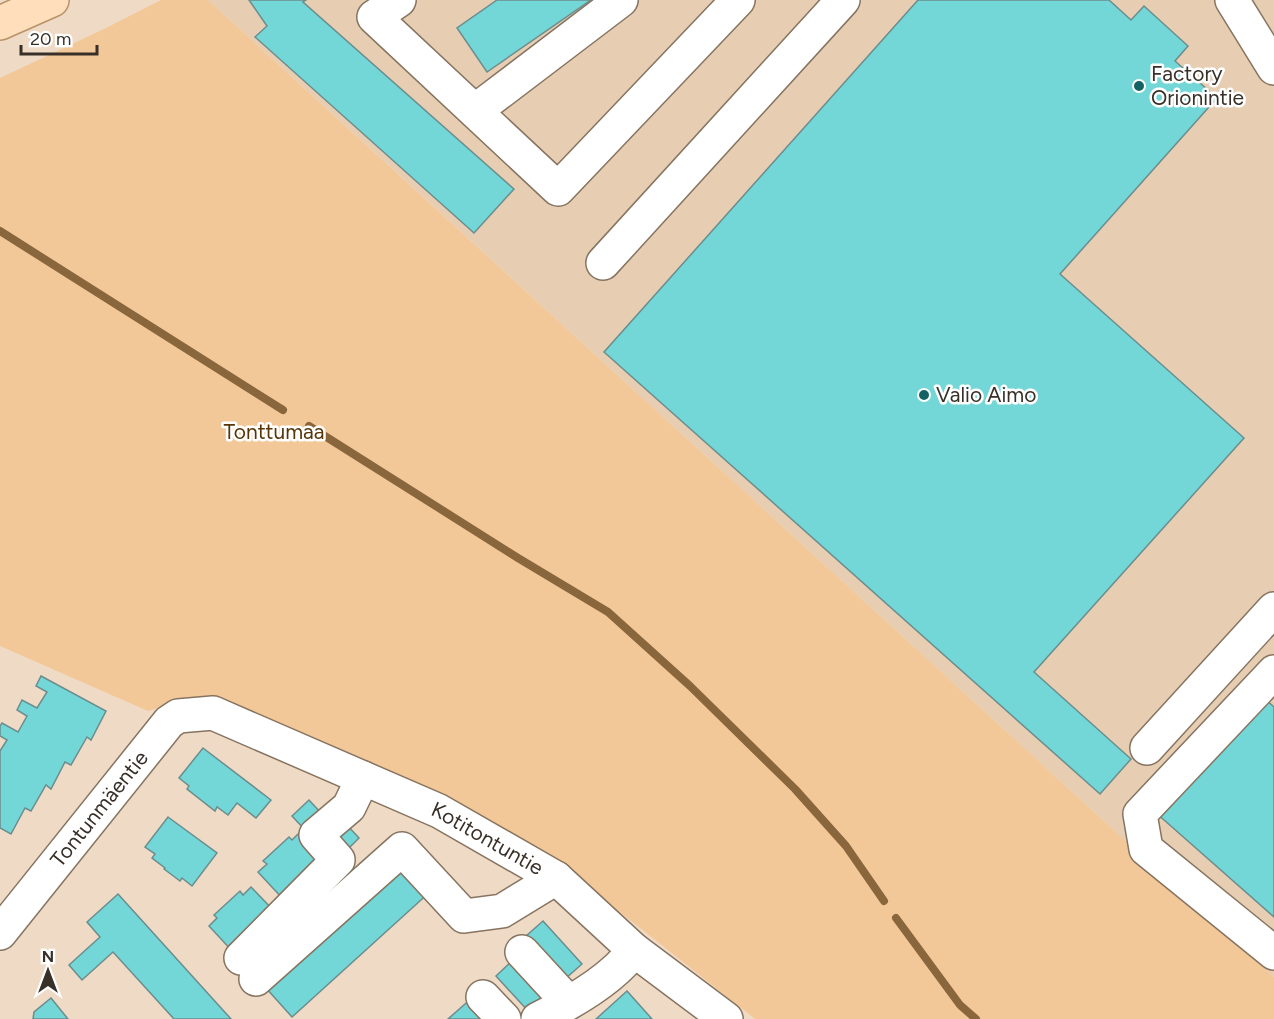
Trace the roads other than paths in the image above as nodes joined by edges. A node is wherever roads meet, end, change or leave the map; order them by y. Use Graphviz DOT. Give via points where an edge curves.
graph roads {
  1 [pos="52,0"];
  2 [pos="399,0"];
  3 [pos="621,0"];
  4 [pos="738,0"];
  5 [pos="843,0"];
  6 [pos="1232,0"];
  7 [pos="0,23"];
  8 [pos="1274,68"];
  9 [pos="475,111"];
  10 [pos="603,263"];
  11 [pos="1274,609"];
  12 [pos="1274,672"];
  13 [pos="213,713"];
  14 [pos="1147,748"];
  15 [pos="363,778"];
  16 [pos="556,878"];
  17 [pos="0,933"];
  18 [pos="634,950"];
  19 [pos="522,952"];
  20 [pos="1274,953"];
  21 [pos="584,1003"];
  22 [pos="538,1019"];
  23 [pos="726,1019"];
  1 -- 7 [label="main road"];
  2 -- 9 [label="street" via="374,17"];
  3 -- 9 [label="street"];
  4 -- 9 [label="street" via="558,189"];
  5 -- 10 [label="street"];
  6 -- 8 [label="street"];
  11 -- 14 [label="street"];
  12 -- 20 [label="street" via="1140,814 1146,849"];
  13 -- 15 [label="street, Kotitontuntie"];
  13 -- 17 [label="street, Tontunmäentie" via="178,716 169,722"];
  15 -- 16 [label="street, Kotitontuntie" via="439,811"];
  15 -- 16 [label="street" via="349,807 316,835 338,860 249,968 402,849 464,916 502,911"];
  16 -- 18 [label="street, Kotitontuntie"];
  18 -- 21 [label="street"];
  18 -- 23 [label="street, Kotitontuntie"];
  19 -- 21 [label="street"];
  21 -- 22 [label="street"];
}
